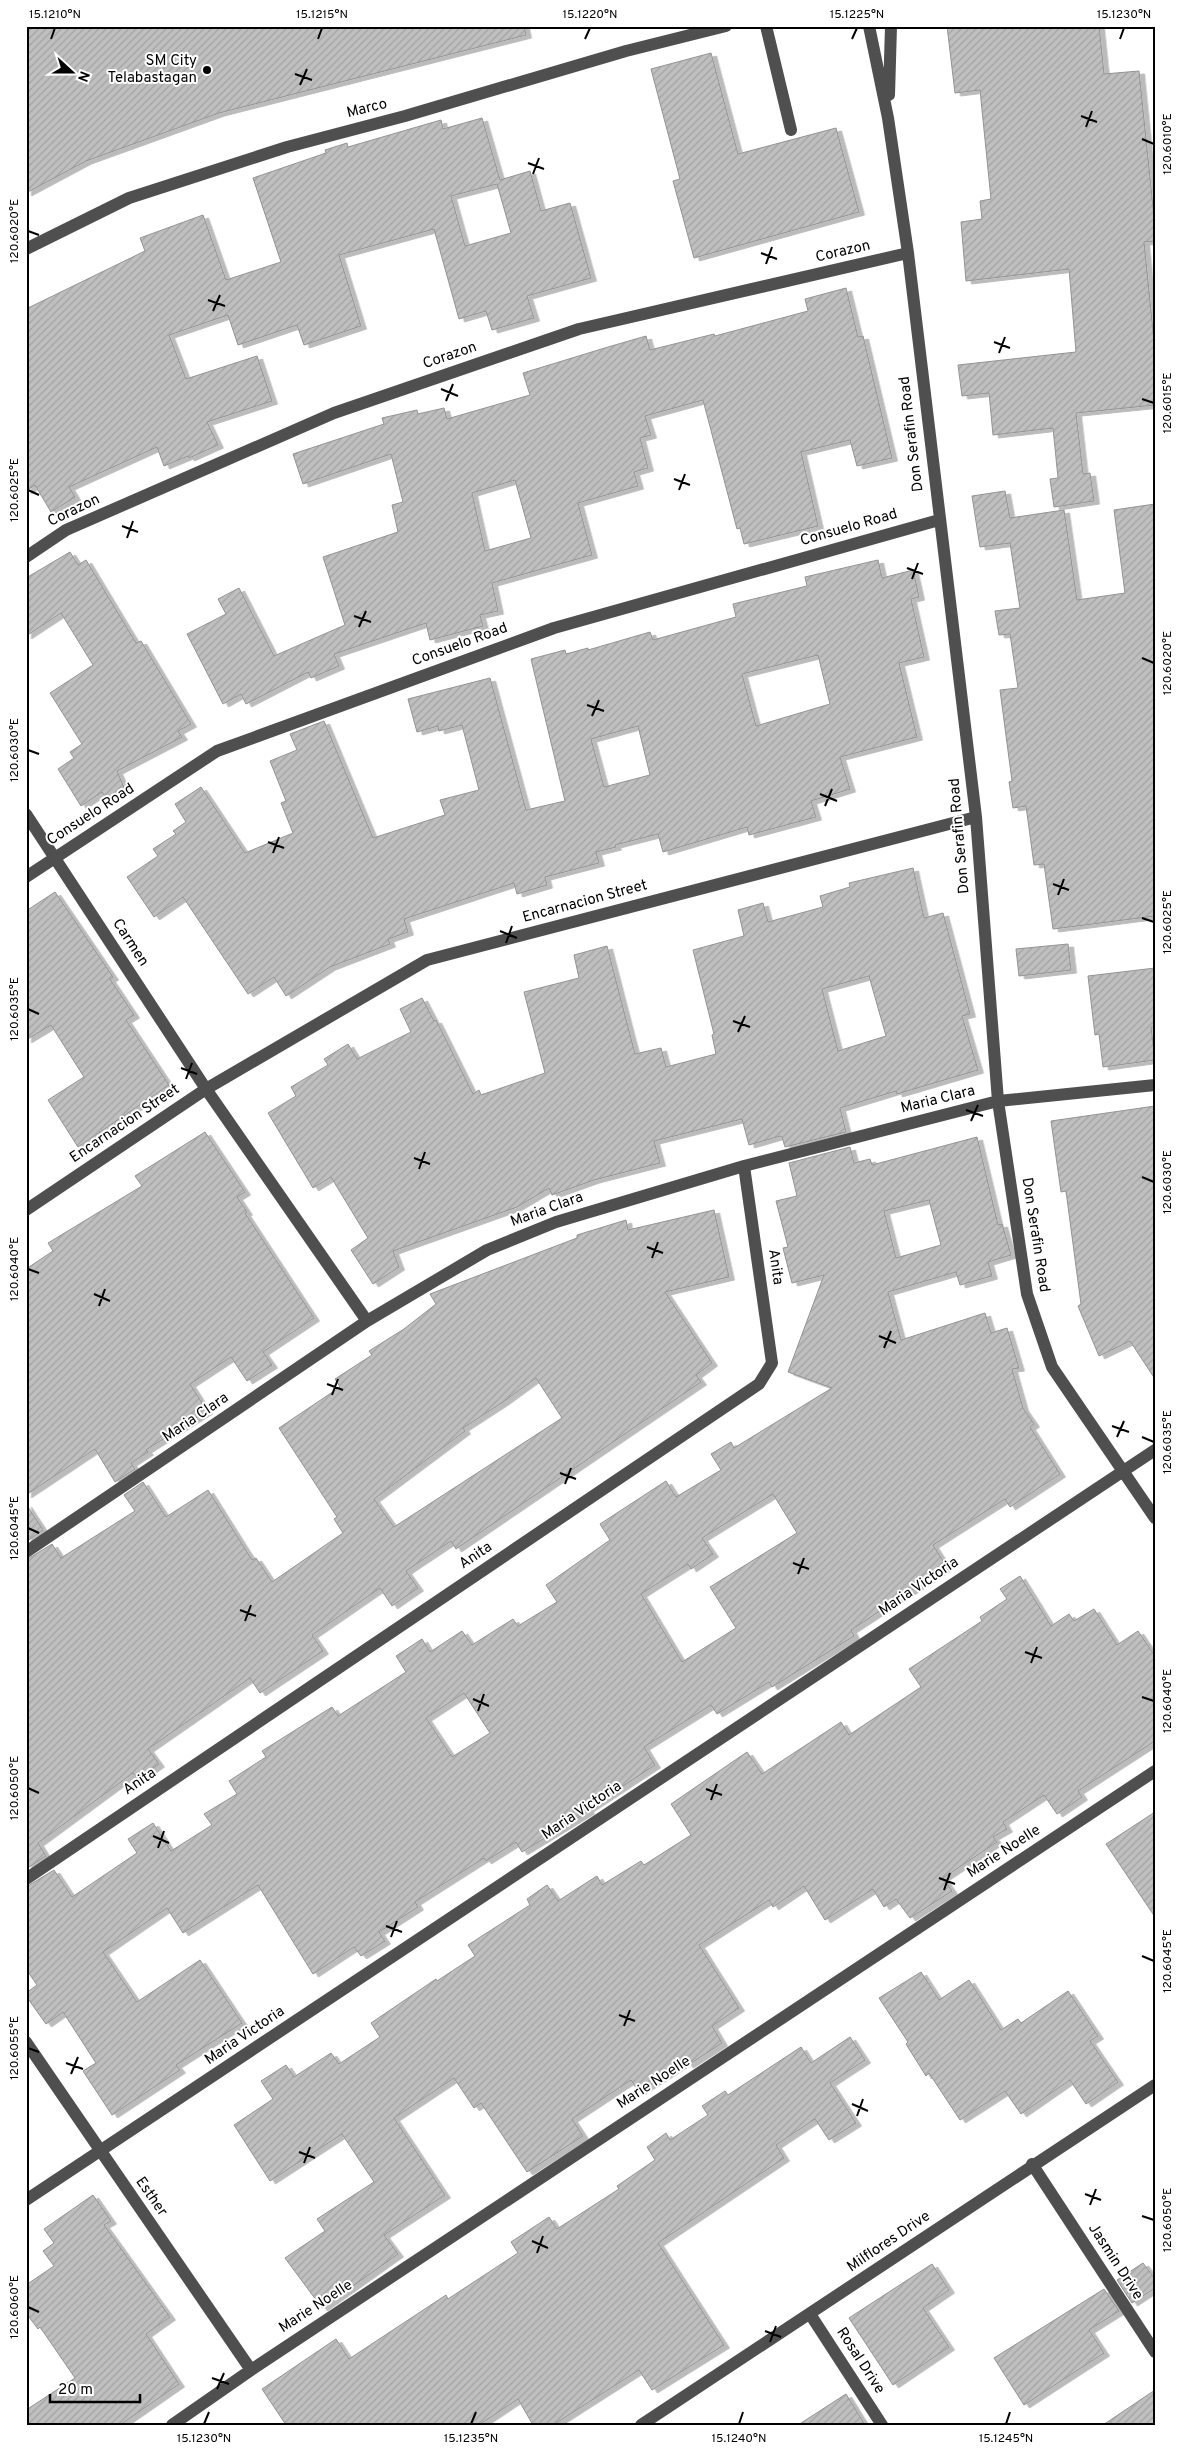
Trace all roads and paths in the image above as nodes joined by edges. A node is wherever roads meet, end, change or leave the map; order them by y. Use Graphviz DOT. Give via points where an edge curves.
graph roads {
  1 [pos="726,26"];
  2 [pos="766,26"];
  3 [pos="870,26"];
  4 [pos="891,26"];
  5 [pos="888,118"];
  6 [pos="791,130"];
  7 [pos="26,249"];
  8 [pos="908,253"];
  9 [pos="939,520"];
  10 [pos="26,557"];
  11 [pos="26,814"];
  12 [pos="976,817"];
  13 [pos="55,858"];
  14 [pos="26,877"];
  15 [pos="1155,1085"];
  16 [pos="206,1089"];
  17 [pos="998,1101"];
  18 [pos="744,1166"];
  19 [pos="26,1210"];
  20 [pos="367,1321"];
  21 [pos="1155,1450"];
  22 [pos="1122,1471"];
  23 [pos="1155,1518"];
  24 [pos="26,1552"];
  25 [pos="1155,1771"];
  26 [pos="26,1879"];
  27 [pos="26,2042"];
  28 [pos="1155,2085"];
  29 [pos="100,2152"];
  30 [pos="1032,2164"];
  31 [pos="26,2200"];
  32 [pos="810,2314"];
  33 [pos="1155,2352"];
  34 [pos="251,2370"];
  35 [pos="172,2425"];
  36 [pos="641,2425"];
  37 [pos="882,2425"];
  1 -- 7 [label="street, Marco" via="626,51 278,150 129,198"];
  2 -- 6 [label="street"];
  3 -- 5 [label="street, Don Serafin Road"];
  4 -- 5 [label="street, Don Serafin Road"];
  5 -- 8 [label="street, Don Serafin Road"];
  8 -- 9 [label="street, Don Serafin Road"];
  8 -- 10 [label="street, Corazon" via="579,329 334,413 66,530"];
  9 -- 12 [label="street, Don Serafin Road"];
  9 -- 13 [label="street, Consuelo Road" via="554,628 217,751"];
  11 -- 13 [label="street, Carmen"];
  12 -- 16 [label="street, Encarnacion Street" via="427,960"];
  12 -- 17 [label="street, Don Serafin Road"];
  13 -- 14 [label="street, Consuelo Road"];
  13 -- 16 [label="street, Carmen"];
  15 -- 17 [label="street, Maria Clara"];
  16 -- 19 [label="street, Encarnacion Street"];
  16 -- 20 [label="street, Carmen"];
  17 -- 18 [label="street, Maria Clara"];
  17 -- 22 [label="street, Don Serafin Road" via="1027,1294 1052,1367"];
  18 -- 20 [label="street, Maria Clara" via="539,1229 487,1250"];
  18 -- 26 [label="street, Anita" via="772,1363 759,1384"];
  20 -- 24 [label="street, Maria Clara"];
  21 -- 22 [label="street, Maria Victoria"];
  22 -- 23 [label="street, Don Serafin Road"];
  22 -- 29 [label="street, Maria Victoria"];
  25 -- 34 [label="street, Marie Noelle"];
  27 -- 29 [label="street, Esther"];
  28 -- 30 [label="street, Milflores Drive"];
  29 -- 31 [label="street, Maria Victoria"];
  29 -- 34 [label="street, Esther"];
  30 -- 32 [label="street, Milflores Drive"];
  30 -- 33 [label="street, Jasmin Drive"];
  32 -- 36 [label="street, Milflores Drive"];
  32 -- 37 [label="street, Rosal Drive"];
  34 -- 35 [label="street, Marie Noelle"];
}
